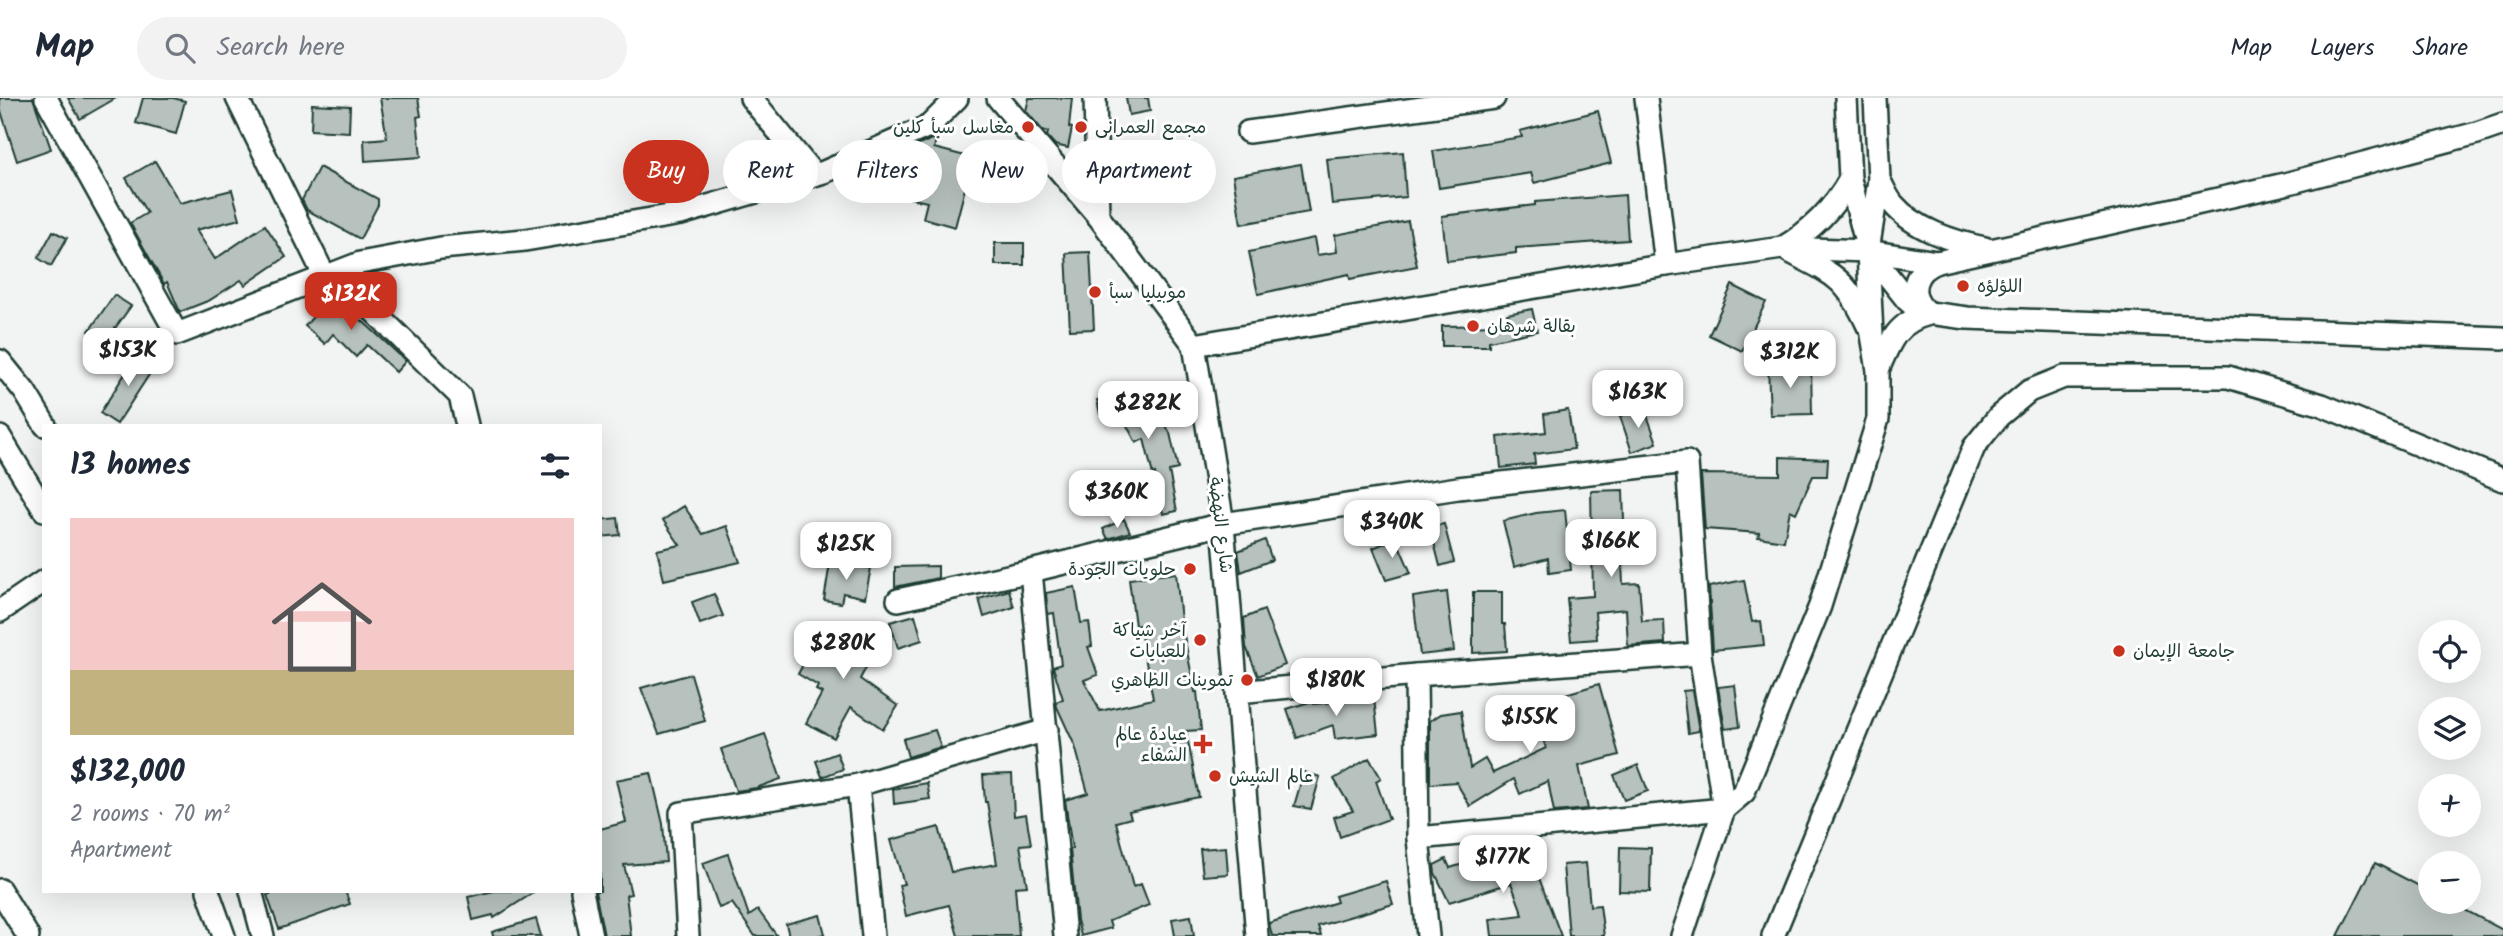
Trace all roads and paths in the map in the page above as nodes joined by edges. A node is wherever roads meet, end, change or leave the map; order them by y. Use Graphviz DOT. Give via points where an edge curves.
graph roads {
  1 [pos="46,98"];
  2 [pos="237,98"];
  3 [pos="751,98"];
  4 [pos="957,98"];
  5 [pos="998,98"];
  6 [pos="1095,98"];
  7 [pos="1494,98"];
  8 [pos="1646,98"];
  9 [pos="1846,98"];
  10 [pos="1875,98"];
  11 [pos="2503,124"];
  12 [pos="1248,132"];
  13 [pos="785,140"];
  14 [pos="818,173"];
  15 [pos="1851,184"];
  16 [pos="1878,187"];
  17 [pos="723,202"];
  18 [pos="1098,216"];
  19 [pos="1782,248"];
  20 [pos="1994,250"];
  21 [pos="1868,251"];
  22 [pos="1937,262"];
  23 [pos="1666,265"];
  24 [pos="330,275"];
  25 [pos="1929,314"];
  26 [pos="1872,335"];
  27 [pos="2503,338"];
  28 [pos="1194,345"];
  29 [pos="0,361"];
  30 [pos="1878,370"];
  31 [pos="44,424"];
  32 [pos="467,424"];
  33 [pos="0,438"];
  34 [pos="2503,480"];
  35 [pos="42,506"];
  36 [pos="1223,524"];
  37 [pos="1031,571"];
  38 [pos="42,581"];
  39 [pos="898,600"];
  40 [pos="0,611"];
  41 [pos="1700,654"];
  42 [pos="1416,675"];
  43 [pos="1238,692"];
  44 [pos="1047,730"];
  45 [pos="858,785"];
  46 [pos="1724,809"];
  47 [pos="1418,838"];
  48 [pos="0,890"];
  49 [pos="209,893"];
  50 [pos="252,893"];
  51 [pos="582,893"];
  52 [pos="29,936"];
  53 [pos="224,936"];
  54 [pos="263,936"];
  55 [pos="591,936"];
  56 [pos="688,936"];
  57 [pos="873,936"];
  58 [pos="1065,936"];
  59 [pos="1257,936"];
  60 [pos="1428,936"];
  61 [pos="1682,936"];
  62 [pos="1773,936"];
  1 -- 24 [label="street" via="177,334"];
  2 -- 24 [label="street"];
  3 -- 13 [label="street"];
  4 -- 14 [label="street" via="929,126"];
  5 -- 18 [label="street, شارع النهضة"];
  6 -- 18 [label="street"];
  7 -- 12 [label="street"];
  8 -- 23 [label="street"];
  9 -- 15 [label="street"];
  10 -- 16 [label="street"];
  11 -- 20 [label="street" via="2284,184"];
  15 -- 16 [label="street" via="1866,198"];
  15 -- 19 [label="street" via="1822,218"];
  15 -- 21 [label="street"];
  16 -- 20 [label="street" via="1910,218 1954,240"];
  16 -- 21 [label="street"];
  17 -- 24 [label="street" via="681,214 360,263"];
  18 -- 28 [label="street, شارع النهضة"];
  19 -- 21 [label="street"];
  19 -- 23 [label="street"];
  19 -- 26 [label="street" via="1835,276 1852,295"];
  20 -- 22 [label="street"];
  21 -- 22 [label="street"];
  21 -- 25 [label="street" via="1907,300"];
  21 -- 26 [label="street"];
  22 -- 25 [label="street" via="1922,270 1914,285 1917,302"];
  23 -- 28 [label="street"];
  24 -- 32 [label="street" via="460,396"];
  25 -- 27 [label="street"];
  25 -- 30 [label="street" via="1909,321 1895,334"];
  26 -- 30 [label="street"];
  28 -- 36 [label="street, شارع النهضة"];
  29 -- 31 [label="street"];
  30 -- 46 [label="street" via="1878,419 1820,606 1744,792"];
  33 -- 35 [label="street"];
  34 -- 62 [label="street" via="2322,405 2228,377 2064,377 2029,391 1998,416 1974,447"];
  36 -- 37 [label="street"];
  36 -- 41 [label="street" via="1458,488 1687,462"];
  36 -- 43 [label="street, شارع النهضة"];
  37 -- 39 [label="street"];
  37 -- 44 [label="street"];
  38 -- 40 [label="street"];
  41 -- 42 [label="street"];
  41 -- 46 [label="street"];
  42 -- 43 [label="street"];
  42 -- 47 [label="street"];
  43 -- 59 [label="street, شارع النهضة"];
  44 -- 45 [label="street"];
  44 -- 58 [label="street"];
  45 -- 56 [label="street" via="681,813"];
  45 -- 57 [label="street"];
  46 -- 47 [label="street"];
  46 -- 61 [label="street"];
  47 -- 60 [label="street"];
  48 -- 52 [label="street"];
  49 -- 53 [label="street"];
  50 -- 54 [label="street"];
  51 -- 55 [label="street"];
}
